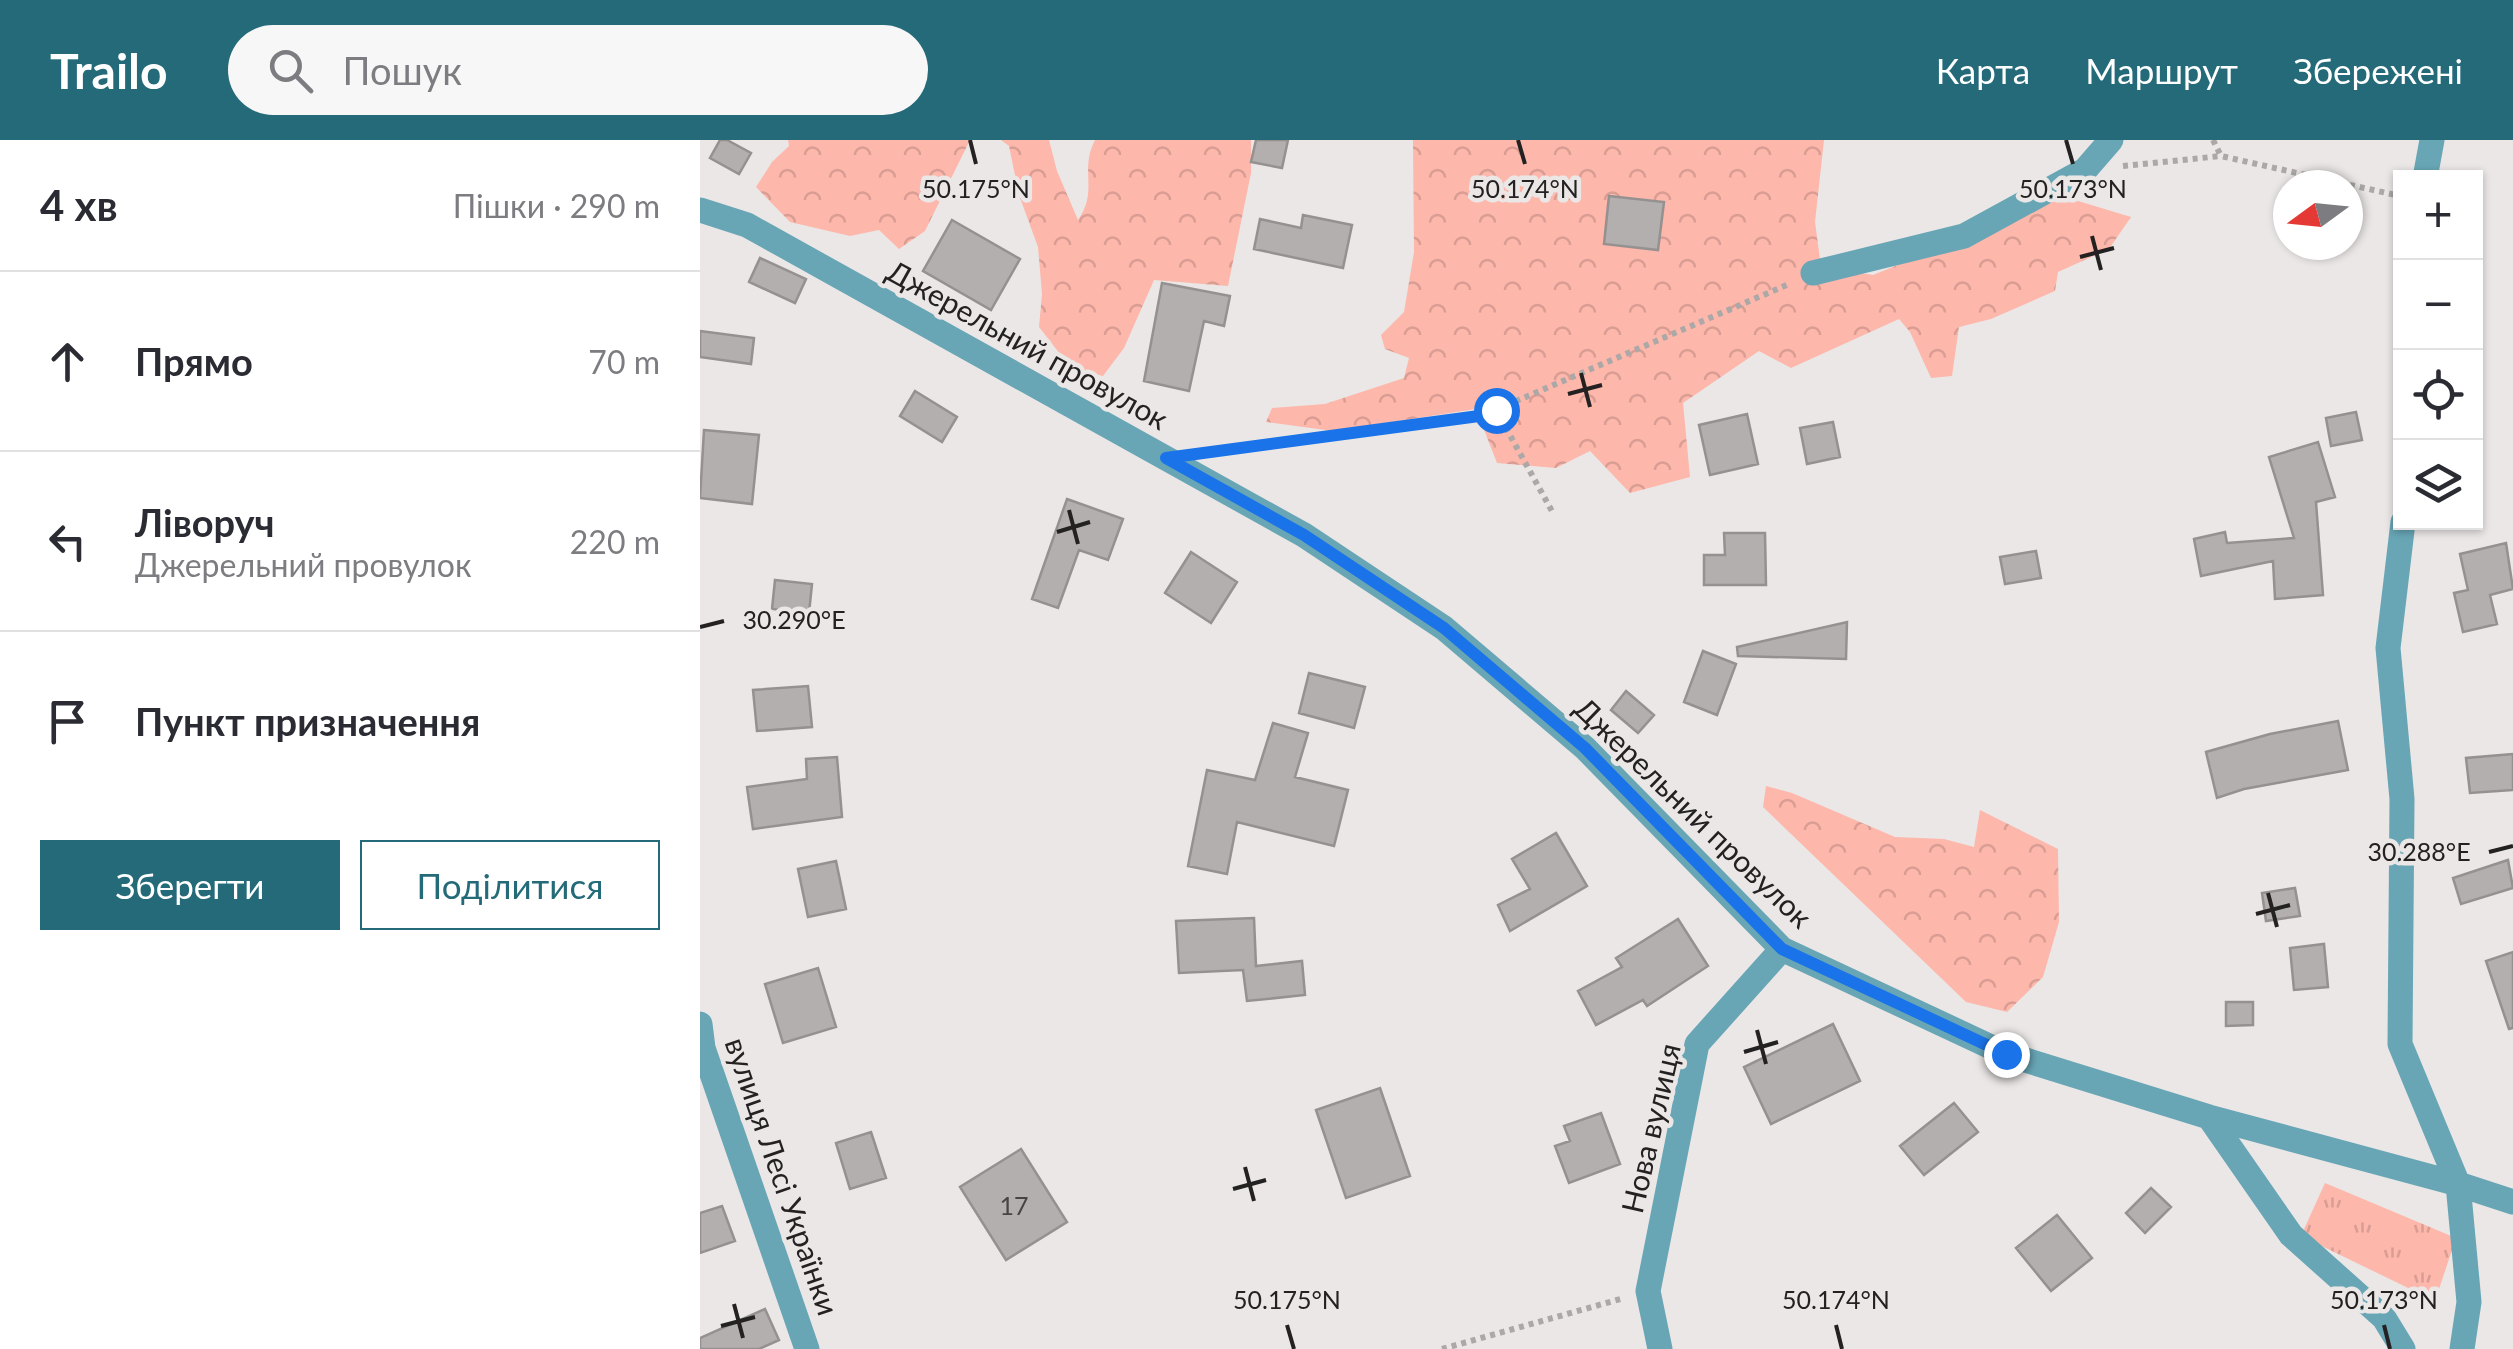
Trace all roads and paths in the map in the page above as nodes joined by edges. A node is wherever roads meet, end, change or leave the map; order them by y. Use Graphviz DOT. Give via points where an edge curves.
graph roads {
  1 [pos="2111,140"];
  2 [pos="2213,140"];
  3 [pos="2432,140"];
  4 [pos="2221,156"];
  5 [pos="2085,170"];
  6 [pos="2426,170"];
  7 [pos="2393,194"];
  8 [pos="700,210"];
  9 [pos="1813,273"];
  10 [pos="1496,410"];
  11 [pos="1166,458"];
  12 [pos="1553,513"];
  13 [pos="2402,530"];
  14 [pos="1782,949"];
  15 [pos="700,1024"];
  16 [pos="2208,1116"];
  17 [pos="2458,1184"];
  18 [pos="2513,1202"];
  19 [pos="1648,1291"];
  20 [pos="807,1349"];
  21 [pos="1442,1349"];
  22 [pos="1660,1349"];
  23 [pos="2402,1349"];
  24 [pos="2462,1349"];
  1 -- 5 [label="street"];
  2 -- 4 [label="path"];
  3 -- 6 [label="street"];
  4 -- 5 [label="path"];
  4 -- 7 [label="path"];
  5 -- 9 [label="street" via="1964,236"];
  8 -- 11 [label="street, Джерельний провулок" via="747,226"];
  9 -- 10 [label="path"];
  10 -- 11 [label="path"];
  10 -- 12 [label="path"];
  11 -- 14 [label="street, Джерельний провулок" via="1304,535 1444,628 1585,748"];
  13 -- 17 [label="street" via="2388,648 2402,799 2400,1044"];
  14 -- 16 [label="street, Джерельний провулок" via="2006,1054"];
  14 -- 19 [label="street, Нова вулиця" via="1698,1044"];
  15 -- 20 [label="street, вулиця Лесі Українки"];
  16 -- 17 [label="street, Джерельний провулок"];
  16 -- 23 [label="street" via="2291,1235 2384,1318"];
  17 -- 18 [label="street"];
  17 -- 24 [label="street" via="2469,1302"];
  19 -- 21 [label="path"];
  19 -- 22 [label="street, Нова вулиця"];
}
